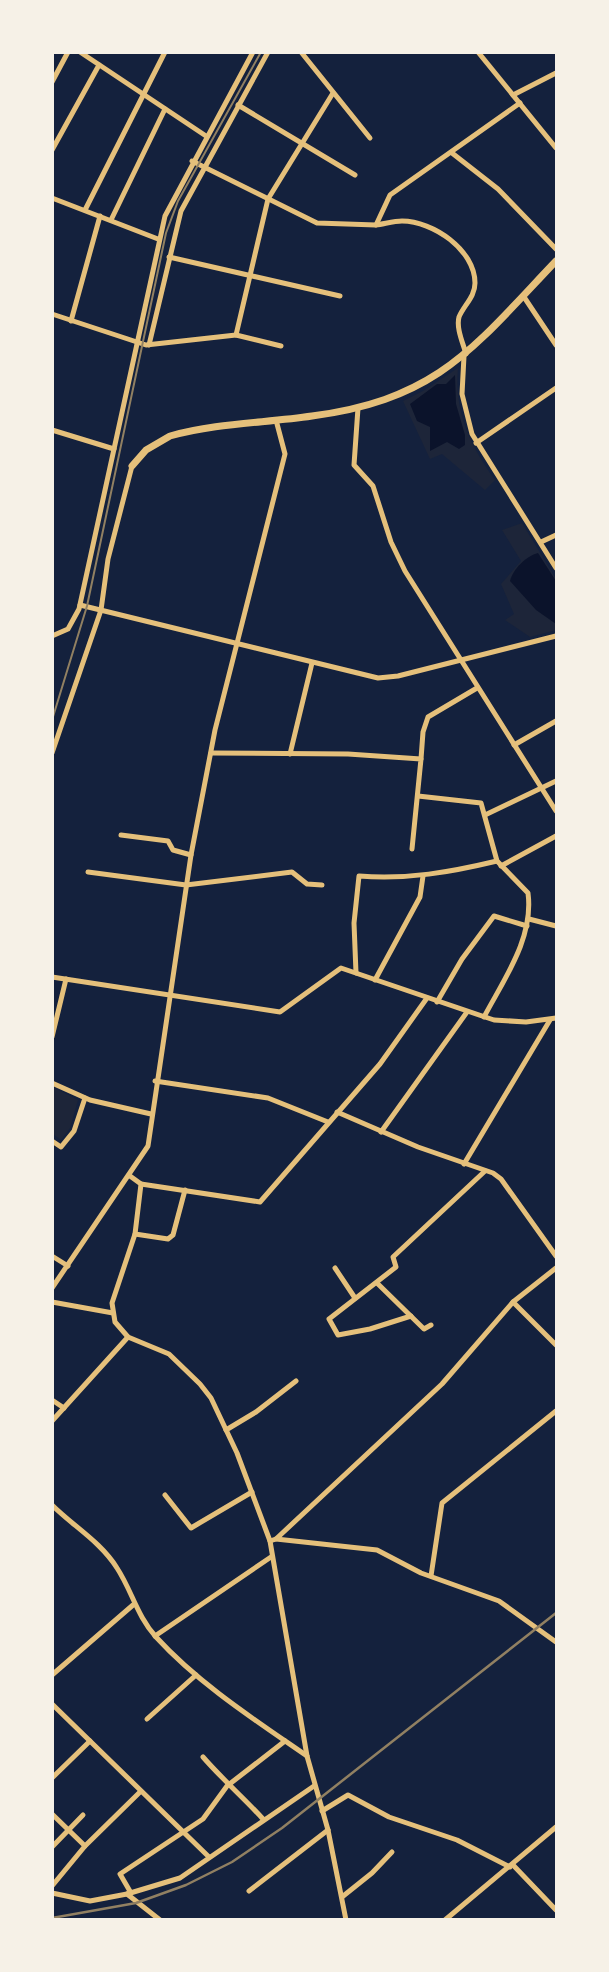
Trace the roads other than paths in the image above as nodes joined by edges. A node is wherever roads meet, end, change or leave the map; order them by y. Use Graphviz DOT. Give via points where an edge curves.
graph roads {
  1 [pos="68,52"];
  2 [pos="80,52"];
  3 [pos="165,52"];
  4 [pos="253,52"];
  5 [pos="268,52"];
  6 [pos="301,52"];
  7 [pos="478,52"];
  8 [pos="99,65"];
  9 [pos="556,72"];
  10 [pos="52,82"];
  11 [pos="333,93"];
  12 [pos="141,94"];
  13 [pos="513,94"];
  14 [pos="520,103"];
  15 [pos="238,105"];
  16 [pos="165,109"];
  17 [pos="206,136"];
  18 [pos="370,138"];
  19 [pos="302,143"];
  20 [pos="556,148"];
  21 [pos="52,150"];
  22 [pos="452,153"];
  23 [pos="192,161"];
  24 [pos="204,167"];
  25 [pos="355,176"];
  26 [pos="52,198"];
  27 [pos="268,198"];
  28 [pos="85,210"];
  29 [pos="100,216"];
  30 [pos="111,220"];
  31 [pos="376,225"];
  32 [pos="158,239"];
  33 [pos="556,249"];
  34 [pos="169,257"];
  35 [pos="556,261"];
  36 [pos="249,275"];
  37 [pos="340,296"];
  38 [pos="524,297"];
  39 [pos="52,314"];
  40 [pos="71,321"];
  41 [pos="236,335"];
  42 [pos="137,343"];
  43 [pos="149,345"];
  44 [pos="556,345"];
  45 [pos="281,346"];
  46 [pos="465,355"];
  47 [pos="556,388"];
  48 [pos="358,408"];
  49 [pos="276,420"];
  50 [pos="52,430"];
  51 [pos="476,443"];
  52 [pos="114,449"];
  53 [pos="132,466"];
  54 [pos="556,535"];
  55 [pos="541,542"];
  56 [pos="556,568"];
  57 [pos="80,604"];
  58 [pos="101,610"];
  59 [pos="52,636"];
  60 [pos="556,636"];
  61 [pos="237,644"];
  62 [pos="459,661"];
  63 [pos="312,663"];
  64 [pos="477,688"];
  65 [pos="556,721"];
  66 [pos="514,745"];
  67 [pos="52,753"];
  68 [pos="211,753"];
  69 [pos="290,754"];
  70 [pos="421,759"];
  71 [pos="556,780"];
  72 [pos="543,788"];
  73 [pos="418,796"];
  74 [pos="556,811"];
  75 [pos="485,815"];
  76 [pos="121,835"];
  77 [pos="556,836"];
  78 [pos="412,849"];
  79 [pos="191,855"];
  80 [pos="499,863"];
  81 [pos="88,872"];
  82 [pos="423,876"];
  83 [pos="186,885"];
  84 [pos="322,885"];
  85 [pos="529,919"];
  86 [pos="527,926"];
  87 [pos="556,926"];
  88 [pos="356,973"];
  89 [pos="52,977"];
  90 [pos="66,979"];
  91 [pos="375,980"];
  92 [pos="167,997"];
  93 [pos="427,998"];
  94 [pos="437,1002"];
  95 [pos="467,1012"];
  96 [pos="484,1017"];
  97 [pos="553,1019"];
  98 [pos="52,1037"];
  99 [pos="155,1081"];
  100 [pos="52,1083"];
  101 [pos="85,1098"];
  102 [pos="337,1112"];
  103 [pos="151,1114"];
  104 [pos="328,1122"];
  105 [pos="381,1132"];
  106 [pos="52,1141"];
  107 [pos="464,1164"];
  108 [pos="485,1171"];
  109 [pos="130,1177"];
  110 [pos="141,1184"];
  111 [pos="185,1190"];
  112 [pos="135,1234"];
  113 [pos="52,1255"];
  114 [pos="556,1256"];
  115 [pos="68,1266"];
  116 [pos="335,1268"];
  117 [pos="556,1268"];
  118 [pos="377,1283"];
  119 [pos="52,1288"];
  120 [pos="355,1298"];
  121 [pos="52,1302"];
  122 [pos="513,1302"];
  123 [pos="113,1313"];
  124 [pos="411,1316"];
  125 [pos="431,1325"];
  126 [pos="128,1337"];
  127 [pos="556,1345"];
  128 [pos="296,1381"];
  129 [pos="52,1400"];
  130 [pos="64,1408"];
  131 [pos="556,1411"];
  132 [pos="52,1421"];
  133 [pos="226,1430"];
  134 [pos="252,1492"];
  135 [pos="165,1495"];
  136 [pos="52,1505"];
  137 [pos="273,1540"];
  138 [pos="271,1557"];
  139 [pos="430,1576"];
  140 [pos="133,1605"];
  141 [pos="155,1636"];
  142 [pos="556,1642"];
  143 [pos="52,1675"];
  144 [pos="196,1675"];
  145 [pos="52,1704"];
  146 [pos="147,1719"];
  147 [pos="90,1741"];
  148 [pos="285,1741"];
  149 [pos="307,1756"];
  150 [pos="202,1757"];
  151 [pos="52,1777"];
  152 [pos="228,1786"];
  153 [pos="315,1789"];
  154 [pos="140,1791"];
  155 [pos="322,1811"];
  156 [pos="52,1814"];
  157 [pos="83,1815"];
  158 [pos="263,1819"];
  159 [pos="556,1827"];
  160 [pos="69,1830"];
  161 [pos="328,1830"];
  162 [pos="182,1832"];
  163 [pos="85,1846"];
  164 [pos="52,1847"];
  165 [pos="392,1852"];
  166 [pos="209,1857"];
  167 [pos="512,1866"];
  168 [pos="52,1886"];
  169 [pos="249,1891"];
  170 [pos="52,1893"];
  171 [pos="129,1894"];
  172 [pos="342,1896"];
  173 [pos="556,1910"];
  174 [pos="160,1920"];
  175 [pos="346,1920"];
  176 [pos="445,1920"];
  1 -- 10 [label="street"];
  2 -- 8 [label="street"];
  3 -- 12 [label="street"];
  4 -- 17 [label="street"];
  5 -- 15 [label="street"];
  6 -- 11 [label="street"];
  7 -- 13 [label="street"];
  8 -- 12 [label="street"];
  8 -- 21 [label="street"];
  9 -- 13 [label="street"];
  11 -- 18 [label="street"];
  11 -- 19 [label="street"];
  12 -- 16 [label="street"];
  12 -- 28 [label="street"];
  13 -- 14 [label="street"];
  14 -- 20 [label="street"];
  14 -- 22 [label="street"];
  15 -- 19 [label="street"];
  15 -- 24 [label="street"];
  16 -- 17 [label="street"];
  16 -- 30 [label="street"];
  17 -- 23 [label="street"];
  19 -- 25 [label="street"];
  19 -- 27 [label="street"];
  22 -- 31 [label="street" via="390,195"];
  22 -- 33 [label="street" via="498,188"];
  23 -- 24 [label="street"];
  23 -- 32 [label="street"];
  24 -- 27 [label="street"];
  24 -- 34 [label="street" via="181,211"];
  26 -- 28 [label="street"];
  27 -- 31 [label="street" via="317,223"];
  27 -- 36 [label="street"];
  28 -- 29 [label="street"];
  29 -- 30 [label="street"];
  29 -- 40 [label="street"];
  30 -- 32 [label="street"];
  31 -- 46 [label="street" via="403,221 425,226 458,247 468,261 474,293 458,327"];
  32 -- 42 [label="street"];
  34 -- 36 [label="street"];
  34 -- 43 [label="street"];
  35 -- 38 [label="street"];
  36 -- 37 [label="street"];
  36 -- 41 [label="street"];
  38 -- 44 [label="street"];
  38 -- 46 [label="street"];
  39 -- 40 [label="street"];
  40 -- 42 [label="street"];
  41 -- 43 [label="street"];
  41 -- 45 [label="street"];
  42 -- 43 [label="street"];
  42 -- 52 [label="street"];
  46 -- 48 [label="street" via="421,386"];
  46 -- 51 [label="street" via="462,394"];
  47 -- 51 [label="street"];
  48 -- 49 [label="street"];
  48 -- 62 [label="street" via="355,469 373,486 405,571"];
  49 -- 53 [label="street" via="170,436 146,450"];
  49 -- 61 [label="street" via="285,454"];
  50 -- 52 [label="street"];
  51 -- 55 [label="street"];
  52 -- 57 [label="street"];
  53 -- 58 [label="street" via="108,559"];
  54 -- 55 [label="street"];
  55 -- 56 [label="street"];
  57 -- 58 [label="street"];
  57 -- 59 [label="street" via="73,623"];
  58 -- 61 [label="street"];
  58 -- 67 [label="street"];
  60 -- 62 [label="street"];
  61 -- 63 [label="street"];
  61 -- 68 [label="street"];
  62 -- 63 [label="street" via="377,678"];
  62 -- 64 [label="street"];
  63 -- 69 [label="street"];
  64 -- 66 [label="street"];
  64 -- 70 [label="street" via="428,717"];
  65 -- 66 [label="street"];
  66 -- 72 [label="street"];
  68 -- 69 [label="street"];
  68 -- 79 [label="street"];
  69 -- 70 [label="street"];
  70 -- 73 [label="street"];
  71 -- 72 [label="street"];
  72 -- 74 [label="street"];
  72 -- 75 [label="street"];
  73 -- 75 [label="street" via="481,803"];
  73 -- 78 [label="street"];
  75 -- 80 [label="street"];
  76 -- 79 [label="street" via="168,841 173,850"];
  77 -- 80 [label="street"];
  79 -- 83 [label="street"];
  80 -- 82 [label="street"];
  80 -- 85 [label="street" via="528,894"];
  81 -- 83 [label="street"];
  82 -- 88 [label="street" via="359,876 354,923"];
  82 -- 91 [label="street" via="420,897"];
  83 -- 84 [label="street" via="292,872 307,884"];
  83 -- 92 [label="street"];
  85 -- 86 [label="street"];
  85 -- 87 [label="street"];
  86 -- 94 [label="street" via="494,916"];
  86 -- 96 [label="street"];
  88 -- 91 [label="street"];
  88 -- 92 [label="street" via="337,968 280,1012"];
  89 -- 90 [label="street"];
  90 -- 92 [label="street"];
  90 -- 98 [label="street"];
  91 -- 93 [label="street"];
  92 -- 99 [label="street"];
  93 -- 94 [label="street"];
  93 -- 102 [label="street" via="380,1064"];
  94 -- 95 [label="street"];
  95 -- 96 [label="street"];
  95 -- 105 [label="street"];
  96 -- 97 [label="street" via="509,1022"];
  97 -- 107 [label="street"];
  99 -- 103 [label="street"];
  99 -- 104 [label="street" via="268,1098"];
  100 -- 101 [label="street"];
  101 -- 103 [label="street"];
  101 -- 106 [label="street" via="74,1131 61,1147"];
  102 -- 104 [label="street"];
  102 -- 105 [label="street"];
  103 -- 109 [label="street" via="148,1146"];
  104 -- 111 [label="street" via="260,1202"];
  105 -- 107 [label="street"];
  107 -- 108 [label="street"];
  108 -- 114 [label="street" via="501,1179"];
  108 -- 118 [label="street" via="393,1257 396,1267"];
  109 -- 110 [label="street"];
  109 -- 115 [label="street"];
  110 -- 111 [label="street"];
  110 -- 112 [label="street"];
  111 -- 112 [label="street" via="173,1235 168,1239"];
  112 -- 123 [label="street"];
  113 -- 115 [label="street"];
  115 -- 119 [label="street"];
  116 -- 120 [label="street"];
  117 -- 122 [label="street"];
  118 -- 120 [label="street"];
  118 -- 124 [label="street"];
  120 -- 124 [label="street" via="329,1319 338,1335"];
  121 -- 123 [label="street"];
  122 -- 127 [label="street"];
  122 -- 137 [label="street" via="487,1326 442,1384"];
  123 -- 126 [label="street"];
  124 -- 125 [label="street" via="424,1329"];
  126 -- 130 [label="street"];
  126 -- 133 [label="street" via="169,1354 211,1398"];
  128 -- 133 [label="street"];
  129 -- 130 [label="street"];
  130 -- 132 [label="street"];
  131 -- 139 [label="street" via="442,1503"];
  133 -- 134 [label="street"];
  134 -- 135 [label="street" via="191,1528"];
  134 -- 137 [label="street"];
  136 -- 140 [label="street" via="102,1548 118,1569"];
  137 -- 138 [label="street"];
  137 -- 139 [label="street" via="366,1547"];
  138 -- 141 [label="street"];
  138 -- 149 [label="street"];
  139 -- 142 [label="street" via="499,1601"];
  140 -- 141 [label="street"];
  140 -- 143 [label="street"];
  141 -- 144 [label="street"];
  144 -- 146 [label="street"];
  144 -- 148 [label="street"];
  145 -- 147 [label="street"];
  147 -- 151 [label="street"];
  147 -- 154 [label="street"];
  148 -- 149 [label="street"];
  148 -- 152 [label="street"];
  149 -- 153 [label="street"];
  150 -- 152 [label="street"];
  152 -- 158 [label="street"];
  152 -- 162 [label="street" via="208,1814"];
  153 -- 155 [label="street"];
  153 -- 158 [label="street"];
  154 -- 162 [label="street"];
  154 -- 163 [label="street"];
  155 -- 161 [label="street"];
  155 -- 167 [label="street" via="348,1795 389,1817 457,1840"];
  156 -- 160 [label="street"];
  157 -- 160 [label="street"];
  158 -- 166 [label="street"];
  159 -- 167 [label="street"];
  160 -- 163 [label="street"];
  160 -- 164 [label="street"];
  161 -- 169 [label="street"];
  161 -- 172 [label="street"];
  162 -- 166 [label="street"];
  162 -- 171 [label="street" via="120,1874"];
  163 -- 168 [label="street"];
  165 -- 172 [label="street"];
  166 -- 171 [label="street" via="180,1878"];
  167 -- 173 [label="street"];
  167 -- 176 [label="street"];
  170 -- 171 [label="street" via="90,1901"];
  171 -- 174 [label="street"];
  172 -- 175 [label="street"];
}
